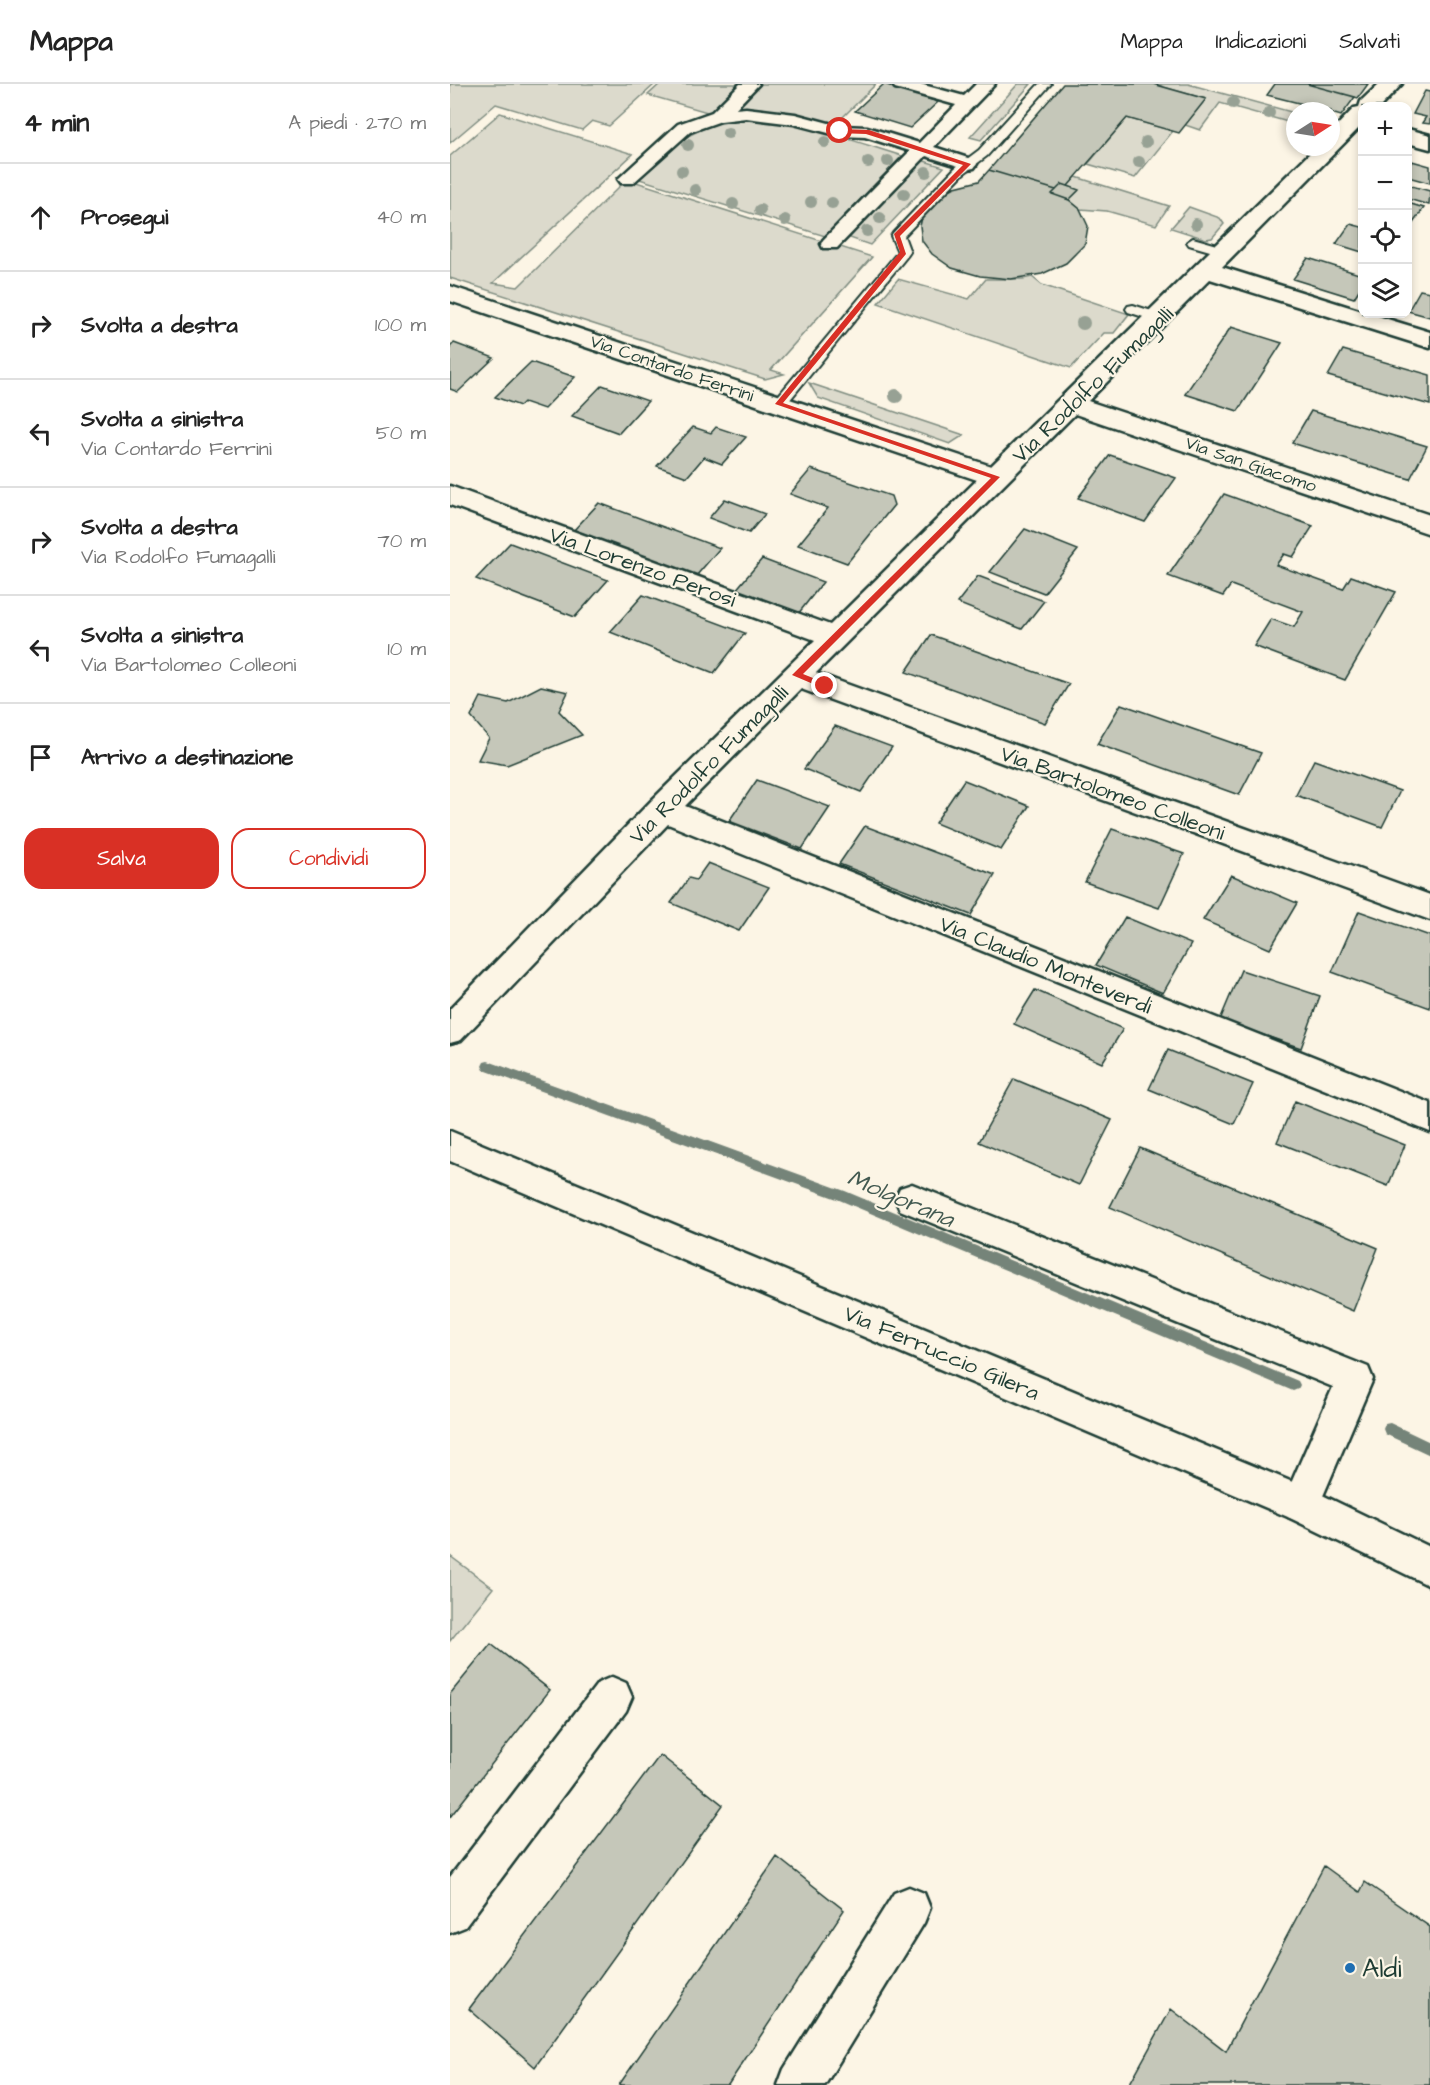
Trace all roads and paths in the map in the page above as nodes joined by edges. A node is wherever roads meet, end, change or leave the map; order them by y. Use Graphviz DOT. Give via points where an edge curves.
graph roads {
  1 [pos="750,84"];
  2 [pos="901,84"];
  3 [pos="986,84"];
  4 [pos="1045,84"];
  5 [pos="1390,84"];
  6 [pos="922,87"];
  7 [pos="1375,102"];
  8 [pos="968,103"];
  9 [pos="718,116"];
  10 [pos="1358,121"];
  11 [pos="1340,137"];
  12 [pos="1412,137"];
  13 [pos="1430,142"];
  14 [pos="922,150"];
  15 [pos="1320,156"];
  16 [pos="968,164"];
  17 [pos="627,179"];
  18 [pos="1193,242"];
  19 [pos="830,244"];
  20 [pos="1216,261"];
  21 [pos="450,293"];
  22 [pos="1133,309"];
  23 [pos="1159,318"];
  24 [pos="1430,340"];
  25 [pos="779,404"];
  26 [pos="1072,404"];
  27 [pos="996,477"];
  28 [pos="450,495"];
  29 [pos="1430,525"];
  30 [pos="835,637"];
  31 [pos="796,675"];
  32 [pos="662,809"];
  33 [pos="1430,908"];
  34 [pos="450,1030"];
  35 [pos="1430,1118"];
  36 [pos="450,1146"];
  37 [pos="912,1199"];
  38 [pos="1301,1504"];
  39 [pos="1430,1567"];
  40 [pos="612,1697"];
  41 [pos="909,1908"];
  42 [pos="450,1912"];
  43 [pos="800,2085"];
  1 -- 9 [label="street"];
  2 -- 6 [label="street"];
  3 -- 8 [label="street"];
  4 -- 16 [label="lane" via="983,153"];
  5 -- 7 [label="street, Via Rodolfo Fumagalli"];
  6 -- 8 [label="street"];
  8 -- 14 [label="street"];
  9 -- 14 [label="street" via="746,113 795,119 840,131 867,132"];
  9 -- 17 [label="street" via="684,128"];
  10 -- 11 [label="street, Via Rodolfo Fumagalli"];
  12 -- 13 [label="street"];
  14 -- 16 [label="street"];
  14 -- 19 [label="street"];
  15 -- 20 [label="street, Via Rodolfo Fumagalli"];
  16 -- 25 [label="lane" via="897,236 904,252"];
  18 -- 20 [label="lane"];
  20 -- 23 [label="street, Via Rodolfo Fumagalli"];
  20 -- 24 [label="street"];
  21 -- 25 [label="street, Via Contardo Ferrini"];
  22 -- 23 [label="lane"];
  23 -- 26 [label="street, Via Rodolfo Fumagalli"];
  25 -- 27 [label="street, Via Contardo Ferrini"];
  26 -- 27 [label="street, Via Rodolfo Fumagalli"];
  26 -- 29 [label="street, Via San Giacomo"];
  27 -- 30 [label="street, Via Rodolfo Fumagalli"];
  28 -- 30 [label="street, Via Lorenzo Perosi"];
  30 -- 31 [label="street, Via Rodolfo Fumagalli"];
  31 -- 32 [label="street, Via Rodolfo Fumagalli"];
  31 -- 33 [label="street, Via Bartolomeo Colleoni"];
  32 -- 34 [label="street, Via Rodolfo Fumagalli"];
  32 -- 35 [label="street, Via Claudio Monteverdi"];
  36 -- 38 [label="street, Via Ferruccio Gilera"];
  37 -- 38 [label="street" via="1355,1379"];
  38 -- 39 [label="street, Via Ferruccio Gilera"];
  40 -- 42 [label="street"];
  41 -- 43 [label="street"];
}
